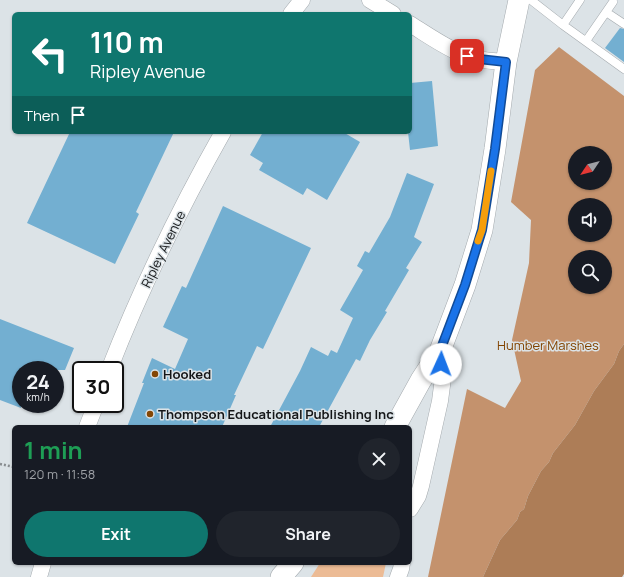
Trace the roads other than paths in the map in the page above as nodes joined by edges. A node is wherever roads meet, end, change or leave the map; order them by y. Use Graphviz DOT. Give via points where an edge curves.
graph roads {
  1 [pos="302,0"];
  2 [pos="370,0"];
  3 [pos="519,0"];
  4 [pos="531,0"];
  5 [pos="580,0"];
  6 [pos="613,2"];
  7 [pos="293,12"];
  8 [pos="390,12"];
  9 [pos="606,12"];
  10 [pos="623,21"];
  11 [pos="412,25"];
  12 [pos="563,25"];
  13 [pos="586,41"];
  14 [pos="506,62"];
  15 [pos="624,69"];
  16 [pos="222,134"];
  17 [pos="440,351"];
  18 [pos="112,361"];
  19 [pos="92,413"];
  20 [pos="88,425"];
  21 [pos="396,425"];
  22 [pos="412,506"];
  23 [pos="42,565"];
  24 [pos="291,565"];
  25 [pos="402,565"];
  26 [pos="39,577"];
  27 [pos="281,577"];
  28 [pos="398,577"];
  1 -- 7 [label="street"];
  2 -- 8 [label="street"];
  3 -- 14 [label="street"];
  4 -- 12 [label="lane"];
  5 -- 12 [label="lane"];
  6 -- 9 [label="lane"];
  9 -- 10 [label="lane"];
  9 -- 13 [label="lane"];
  11 -- 14 [label="street" via="467,56"];
  12 -- 13 [label="lane"];
  13 -- 15 [label="lane"];
  14 -- 17 [label="street" via="482,230"];
  16 -- 18 [label="street, Ripley Avenue" via="156,261"];
  17 -- 21 [label="street"];
  17 -- 22 [label="street" via="443,378 440,401 422,486"];
  19 -- 20 [label="street"];
  23 -- 26 [label="street"];
  24 -- 27 [label="street"];
  25 -- 28 [label="street"];
}
